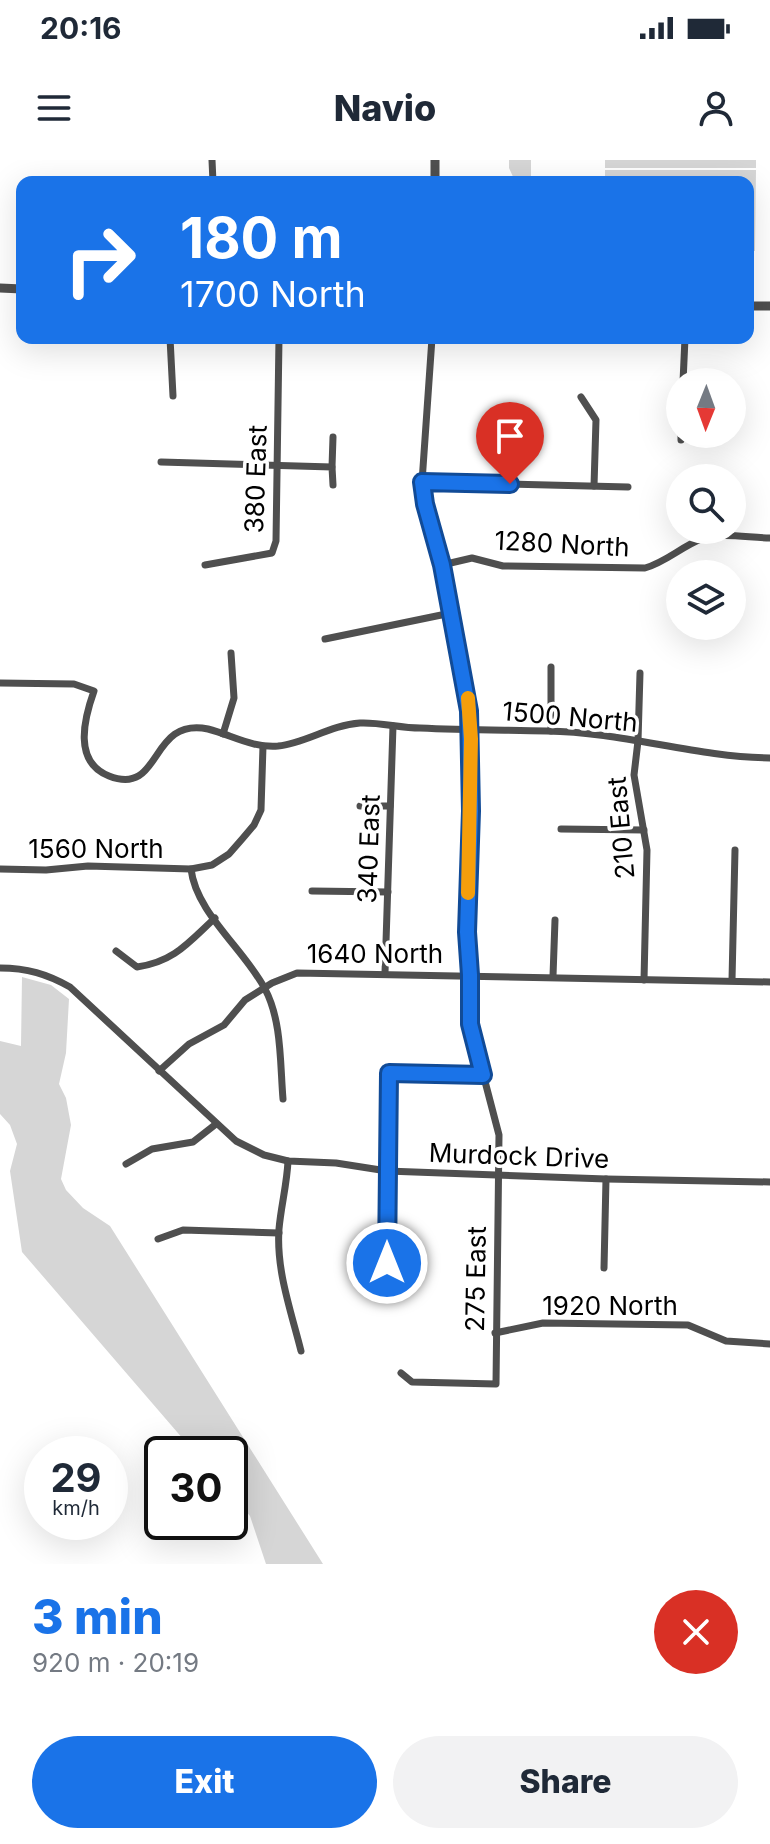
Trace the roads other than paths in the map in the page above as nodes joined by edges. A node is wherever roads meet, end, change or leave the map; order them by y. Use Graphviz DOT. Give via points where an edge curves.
graph roads {
  1 [pos="170,344"];
  2 [pos="279,344"];
  3 [pos="432,344"];
  4 [pos="685,344"];
  5 [pos="684,368"];
  6 [pos="173,396"];
  7 [pos="581,397"];
  8 [pos="512,417"];
  9 [pos="333,437"];
  10 [pos="161,462"];
  11 [pos="277,465"];
  12 [pos="332,467"];
  13 [pos="422,482"];
  14 [pos="510,484"];
  15 [pos="333,485"];
  16 [pos="594,486"];
  17 [pos="628,487"];
  18 [pos="770,538"];
  19 [pos="205,565"];
  20 [pos="442,565"];
  21 [pos="451,613"];
  22 [pos="325,639"];
  23 [pos="231,653"];
  24 [pos="551,667"];
  25 [pos="640,673"];
  26 [pos="0,683"];
  27 [pos="393,726"];
  28 [pos="471,730"];
  29 [pos="551,731"];
  30 [pos="223,734"];
  31 [pos="638,741"];
  32 [pos="263,746"];
  33 [pos="770,758"];
  34 [pos="360,806"];
  35 [pos="390,806"];
  36 [pos="561,829"];
  37 [pos="644,830"];
  38 [pos="735,850"];
  39 [pos="0,869"];
  40 [pos="191,869"];
  41 [pos="312,891"];
  42 [pos="388,892"];
  43 [pos="215,918"];
  44 [pos="555,920"];
  45 [pos="116,951"];
  46 [pos="0,968"];
  47 [pos="385,973"];
  48 [pos="470,975"];
  49 [pos="553,976"];
  50 [pos="644,980"];
  51 [pos="732,980"];
  52 [pos="770,982"];
  53 [pos="265,988"];
  54 [pos="159,1071"];
  55 [pos="483,1075"];
  56 [pos="283,1099"];
  57 [pos="216,1124"];
  58 [pos="288,1161"];
  59 [pos="126,1164"];
  60 [pos="387,1171"];
  61 [pos="498,1175"];
  62 [pos="606,1179"];
  63 [pos="770,1182"];
  64 [pos="279,1233"];
  65 [pos="158,1239"];
  66 [pos="387,1263"];
  67 [pos="604,1268"];
  68 [pos="495,1333"];
  69 [pos="770,1344"];
  70 [pos="301,1351"];
  71 [pos="401,1373"];
  1 -- 6 [label="street"];
  2 -- 11 [label="street, 380 East"];
  3 -- 13 [label="street, 275 East"];
  4 -- 5 [label="street"];
  7 -- 16 [label="street" via="596,420"];
  8 -- 14 [label="street"];
  9 -- 12 [label="street"];
  10 -- 11 [label="street"];
  11 -- 12 [label="street"];
  11 -- 19 [label="street, 380 East" via="272,553"];
  12 -- 15 [label="street"];
  13 -- 14 [label="street"];
  13 -- 20 [label="street, 275 East"];
  14 -- 16 [label="street"];
  16 -- 17 [label="street"];
  18 -- 20 [label="street, 1280 North" via="710,537 645,568 503,566 472,558"];
  20 -- 21 [label="street, 275 East"];
  21 -- 22 [label="street"];
  21 -- 28 [label="street, 275 East"];
  23 -- 30 [label="street" via="234,698"];
  24 -- 29 [label="street"];
  25 -- 31 [label="street, 210 East"];
  26 -- 30 [label="street, 1500 North" via="74,684 94,691 83,739 89,760 106,775 142,774 168,737 184,728"];
  27 -- 28 [label="street, 1500 North"];
  27 -- 32 [label="street, 1500 North" via="360,723"];
  27 -- 35 [label="street, 340 East"];
  28 -- 29 [label="street, 1500 North"];
  28 -- 48 [label="street, 275 East"];
  29 -- 31 [label="street, 1500 North"];
  30 -- 32 [label="street, 1500 North"];
  31 -- 33 [label="street, 1500 North"];
  31 -- 37 [label="street, 210 East" via="634,775"];
  32 -- 40 [label="street" via="261,810 254,825 229,854"];
  34 -- 35 [label="street"];
  35 -- 42 [label="street, 340 East"];
  36 -- 37 [label="street"];
  37 -- 50 [label="street, 210 East"];
  38 -- 51 [label="street"];
  39 -- 40 [label="street, 1560 North"];
  40 -- 43 [label="street" via="198,894"];
  41 -- 42 [label="street"];
  42 -- 47 [label="street, 340 East"];
  43 -- 45 [label="street" via="171,958 153,965 137,967"];
  43 -- 53 [label="street"];
  44 -- 49 [label="street"];
  46 -- 54 [label="street, Murdock Drive" via="48,975 70,987"];
  47 -- 48 [label="street, 1640 North"];
  47 -- 53 [label="street, 1640 North" via="297,973"];
  48 -- 49 [label="street, 1640 North"];
  48 -- 55 [label="street, 275 East" via="470,1024"];
  49 -- 50 [label="street, 1640 North"];
  50 -- 51 [label="street, 1640 North"];
  51 -- 52 [label="street, 1640 North"];
  53 -- 54 [label="street, 1640 North"];
  53 -- 56 [label="street" via="275,1019"];
  54 -- 57 [label="street, Murdock Drive"];
  55 -- 60 [label="street" via="389,1073"];
  55 -- 61 [label="street, 275 East" via="499,1135"];
  57 -- 58 [label="street, Murdock Drive" via="236,1141"];
  57 -- 59 [label="street" via="193,1142 152,1149"];
  58 -- 60 [label="street, Murdock Drive"];
  58 -- 64 [label="street"];
  60 -- 61 [label="street, Murdock Drive"];
  60 -- 66 [label="street"];
  61 -- 62 [label="street, Murdock Drive"];
  61 -- 68 [label="street, 275 East"];
  62 -- 63 [label="street, Murdock Drive"];
  62 -- 67 [label="street"];
  64 -- 65 [label="street" via="183,1230"];
  64 -- 70 [label="street" via="281,1273"];
  68 -- 69 [label="street, 1920 North" via="543,1323 688,1325 726,1341"];
  68 -- 71 [label="street, 275 East" via="496,1384 412,1382"];
}
